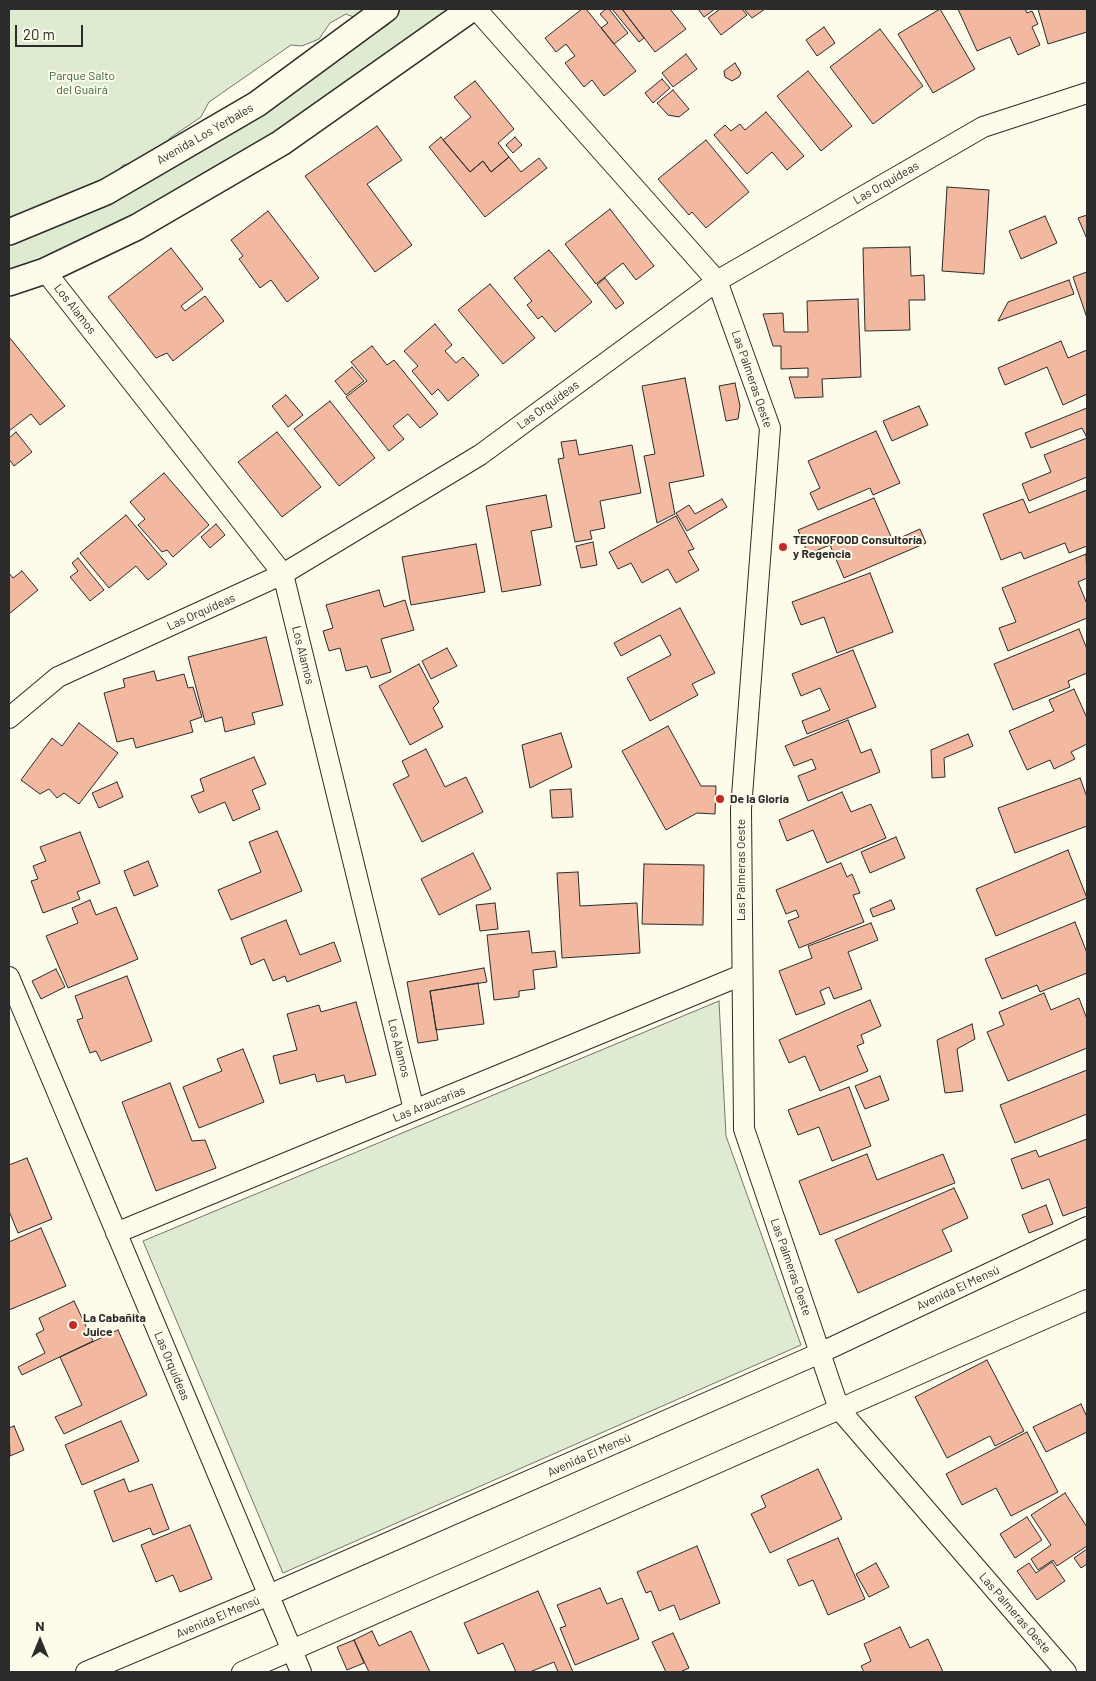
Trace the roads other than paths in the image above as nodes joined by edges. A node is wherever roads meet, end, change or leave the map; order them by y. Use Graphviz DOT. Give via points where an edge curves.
graph roads {
  1 [pos="386,9"];
  2 [pos="471,9"];
  3 [pos="476,9"];
  4 [pos="1087,94"];
  5 [pos="9,232"];
  6 [pos="45,271"];
  7 [pos="717,282"];
  8 [pos="9,283"];
  9 [pos="283,574"];
  10 [pos="9,718"];
  11 [pos="742,975"];
  12 [pos="9,977"];
  13 [pos="414,1110"];
  14 [pos="1087,1227"];
  15 [pos="116,1232"];
  16 [pos="1087,1300"];
  17 [pos="820,1354"];
  18 [pos="839,1409"];
  19 [pos="269,1596"];
  20 [pos="292,1650"];
  21 [pos="86,1672"];
  22 [pos="242,1672"];
  23 [pos="301,1672"];
  24 [pos="1066,1672"];
  1 -- 5 [label="street, Avenida Los Yerbales" via="258,104 106,192"];
  2 -- 6 [label="street" via="281,143 137,226"];
  3 -- 7 [label="street, Las Palmeras Oeste"];
  4 -- 7 [label="street, Las Orquídeas" via="983,127"];
  6 -- 8 [label="street"];
  6 -- 9 [label="street, Los Alamos"];
  7 -- 9 [label="street, Las Orquídeas" via="480,455"];
  7 -- 11 [label="street, Las Palmeras Oeste" via="770,428 741,809"];
  9 -- 10 [label="street, Las Orquídeas" via="58,677"];
  9 -- 13 [label="street, Los Alamos"];
  11 -- 13 [label="street, Las Araucarias"];
  11 -- 17 [label="street, Las Palmeras Oeste" via="744,1129"];
  12 -- 15 [label="street, Las Orquídeas"];
  13 -- 15 [label="street, Las Araucarias"];
  14 -- 17 [label="street, Avenida El Mensú"];
  15 -- 19 [label="street, Las Orquídeas"];
  16 -- 18 [label="street"];
  17 -- 18 [label="street, Las Palmeras Oeste"];
  17 -- 19 [label="street, Avenida El Mensú"];
  18 -- 20 [label="street"];
  18 -- 24 [label="street, Las Palmeras Oeste"];
  19 -- 20 [label="street, Las Orquídeas"];
  19 -- 21 [label="street, Avenida El Mensú"];
  20 -- 22 [label="street"];
  20 -- 23 [label="street, Las Orquídeas"];
}
